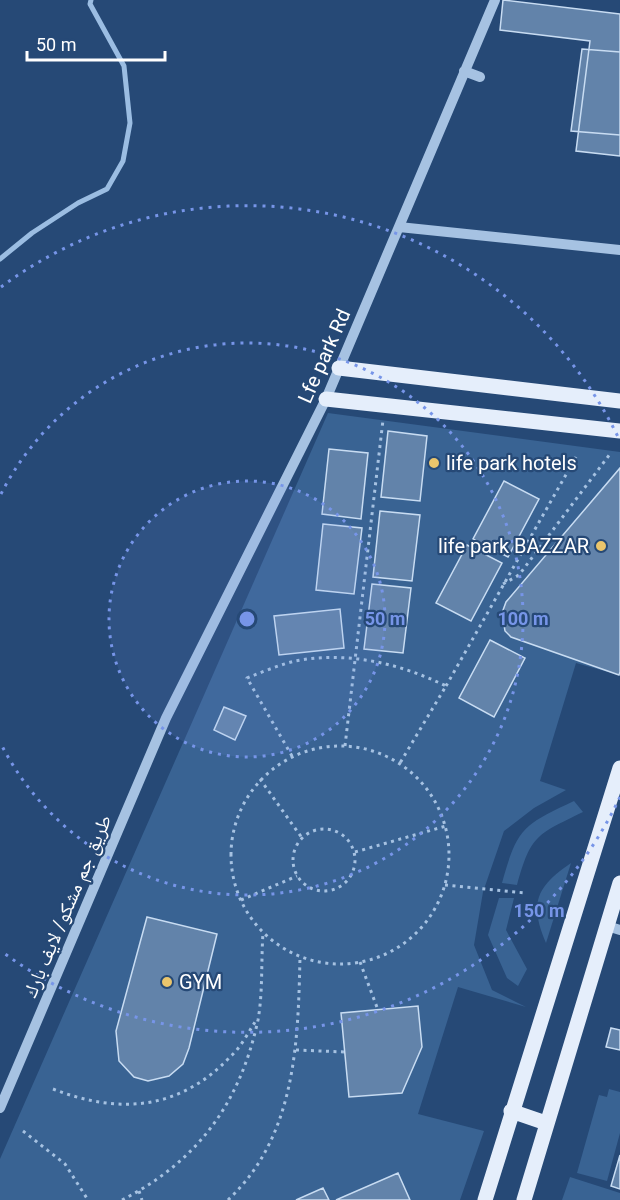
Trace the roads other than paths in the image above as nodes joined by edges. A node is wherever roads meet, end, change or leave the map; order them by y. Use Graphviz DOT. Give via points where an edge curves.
graph roads {
  1 [pos="495,0"];
  2 [pos="464,71"];
  3 [pos="480,77"];
  4 [pos="399,226"];
  5 [pos="620,250"];
  6 [pos="339,368"];
  7 [pos="326,399"];
  8 [pos="620,401"];
  9 [pos="620,431"];
  10 [pos="166,718"];
  11 [pos="620,768"];
  12 [pos="620,883"];
  13 [pos="613,928"];
  14 [pos="0,1108"];
  15 [pos="511,1111"];
  16 [pos="546,1123"];
  17 [pos="485,1200"];
  18 [pos="524,1200"];
  1 -- 2 [label="street, Lfe park Rd"];
  2 -- 3 [label="street"];
  2 -- 4 [label="street, Lfe park Rd"];
  4 -- 5 [label="street"];
  4 -- 6 [label="street, Lfe park Rd"];
  6 -- 7 [label="street, Lfe park Rd"];
  6 -- 8 [label="main road"];
  7 -- 9 [label="main road"];
  7 -- 10 [label="street, Lfe park Rd"];
  10 -- 14 [label="street, طريق جم مشكو/ لايف بارك"];
  11 -- 15 [label="main road"];
  12 -- 13 [label="main road"];
  13 -- 16 [label="main road"];
  15 -- 16 [label="main road"];
  15 -- 17 [label="main road"];
  16 -- 18 [label="main road"];
}
